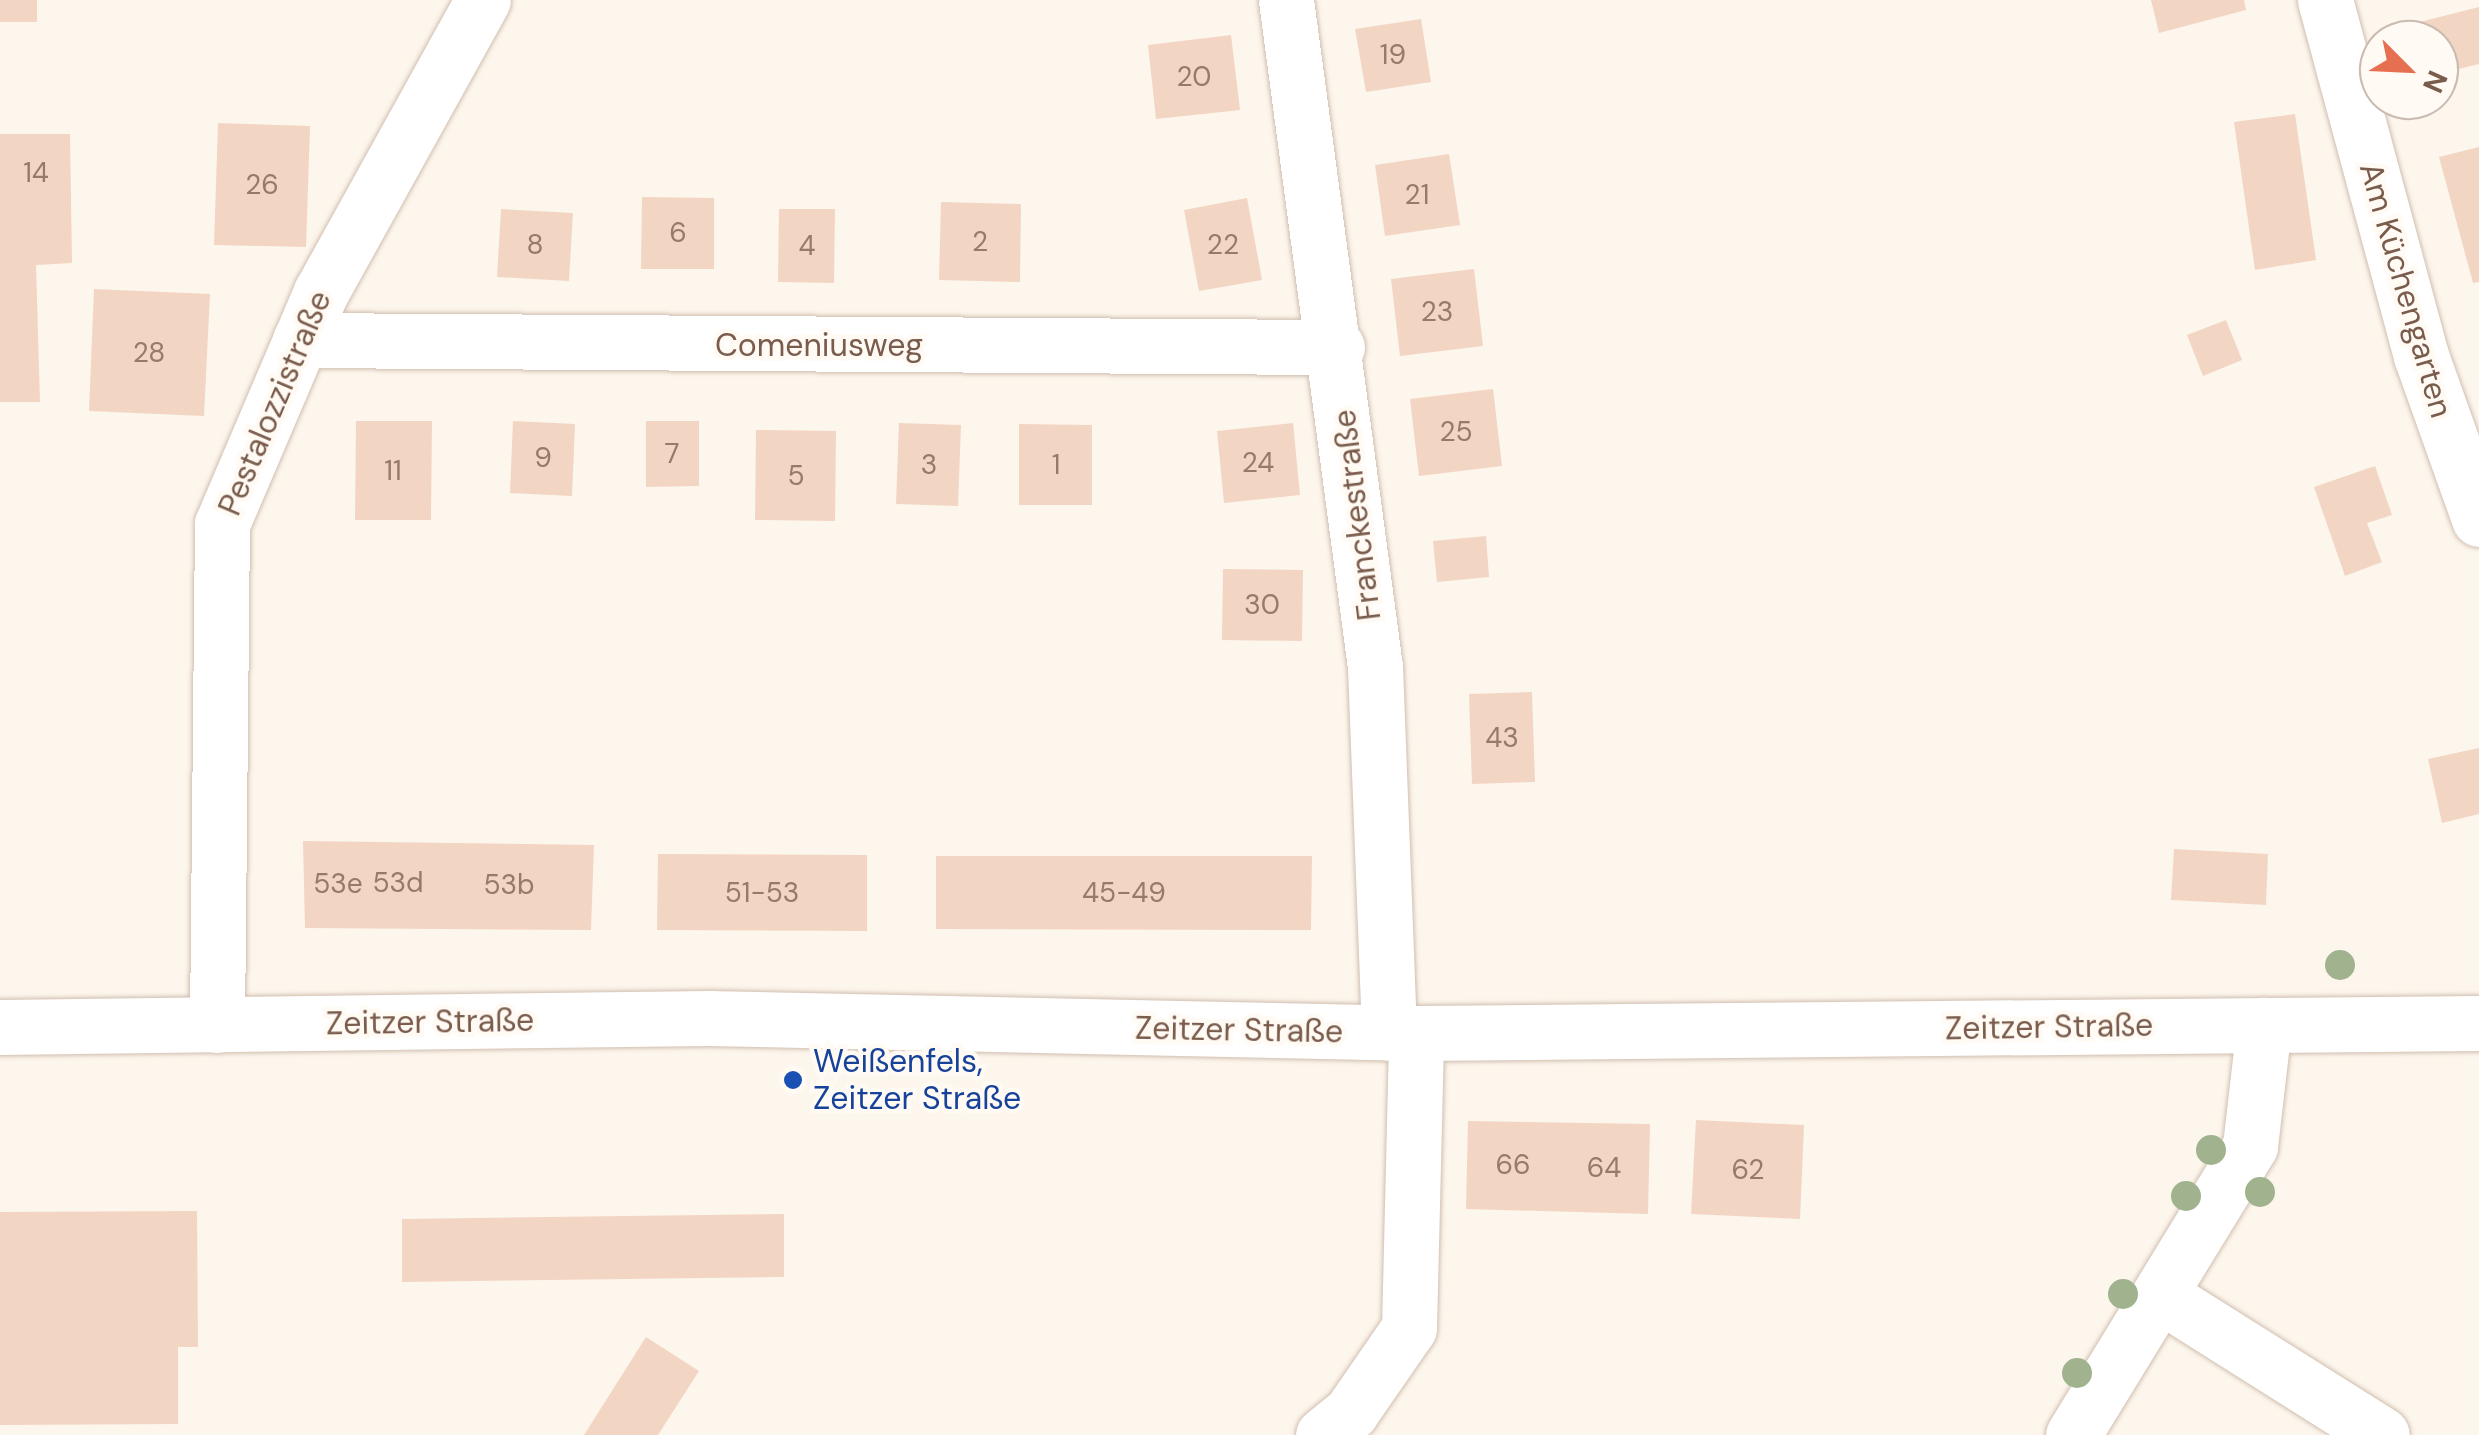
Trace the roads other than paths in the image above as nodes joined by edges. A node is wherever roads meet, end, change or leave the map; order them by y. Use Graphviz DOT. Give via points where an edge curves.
graph roads {
  1 [pos="483,0"];
  2 [pos="1286,0"];
  3 [pos="2325,0"];
  4 [pos="300,340"];
  5 [pos="1337,347"];
  6 [pos="2479,519"];
  7 [pos="2479,1023"];
  8 [pos="217,1025"];
  9 [pos="2264,1025"];
  10 [pos="0,1026"];
  11 [pos="1402,1033"];
  12 [pos="2160,1295"];
  13 [pos="1323,1435"];
  14 [pos="2073,1435"];
  15 [pos="2382,1435"];
  1 -- 4 [label="street, Pestalozzistraße"];
  2 -- 5 [label="street, Franckestraße"];
  3 -- 6 [label="street, Am Küchengarten" via="2421,356"];
  4 -- 5 [label="street, Comeniusweg"];
  4 -- 8 [label="street, Pestalozzistraße" via="222,524"];
  5 -- 11 [label="street, Franckestraße" via="1375,667"];
  7 -- 9 [label="street, Zeitzer Straße"];
  8 -- 10 [label="street, Zeitzer Straße"];
  8 -- 11 [label="street, Zeitzer Straße" via="709,1018"];
  9 -- 11 [label="street, Zeitzer Straße"];
  9 -- 12 [label="street" via="2250,1146"];
  11 -- 13 [label="street, Franckestraße" via="1409,1328 1351,1412"];
  12 -- 14 [label="street"];
  12 -- 15 [label="street"];
}
